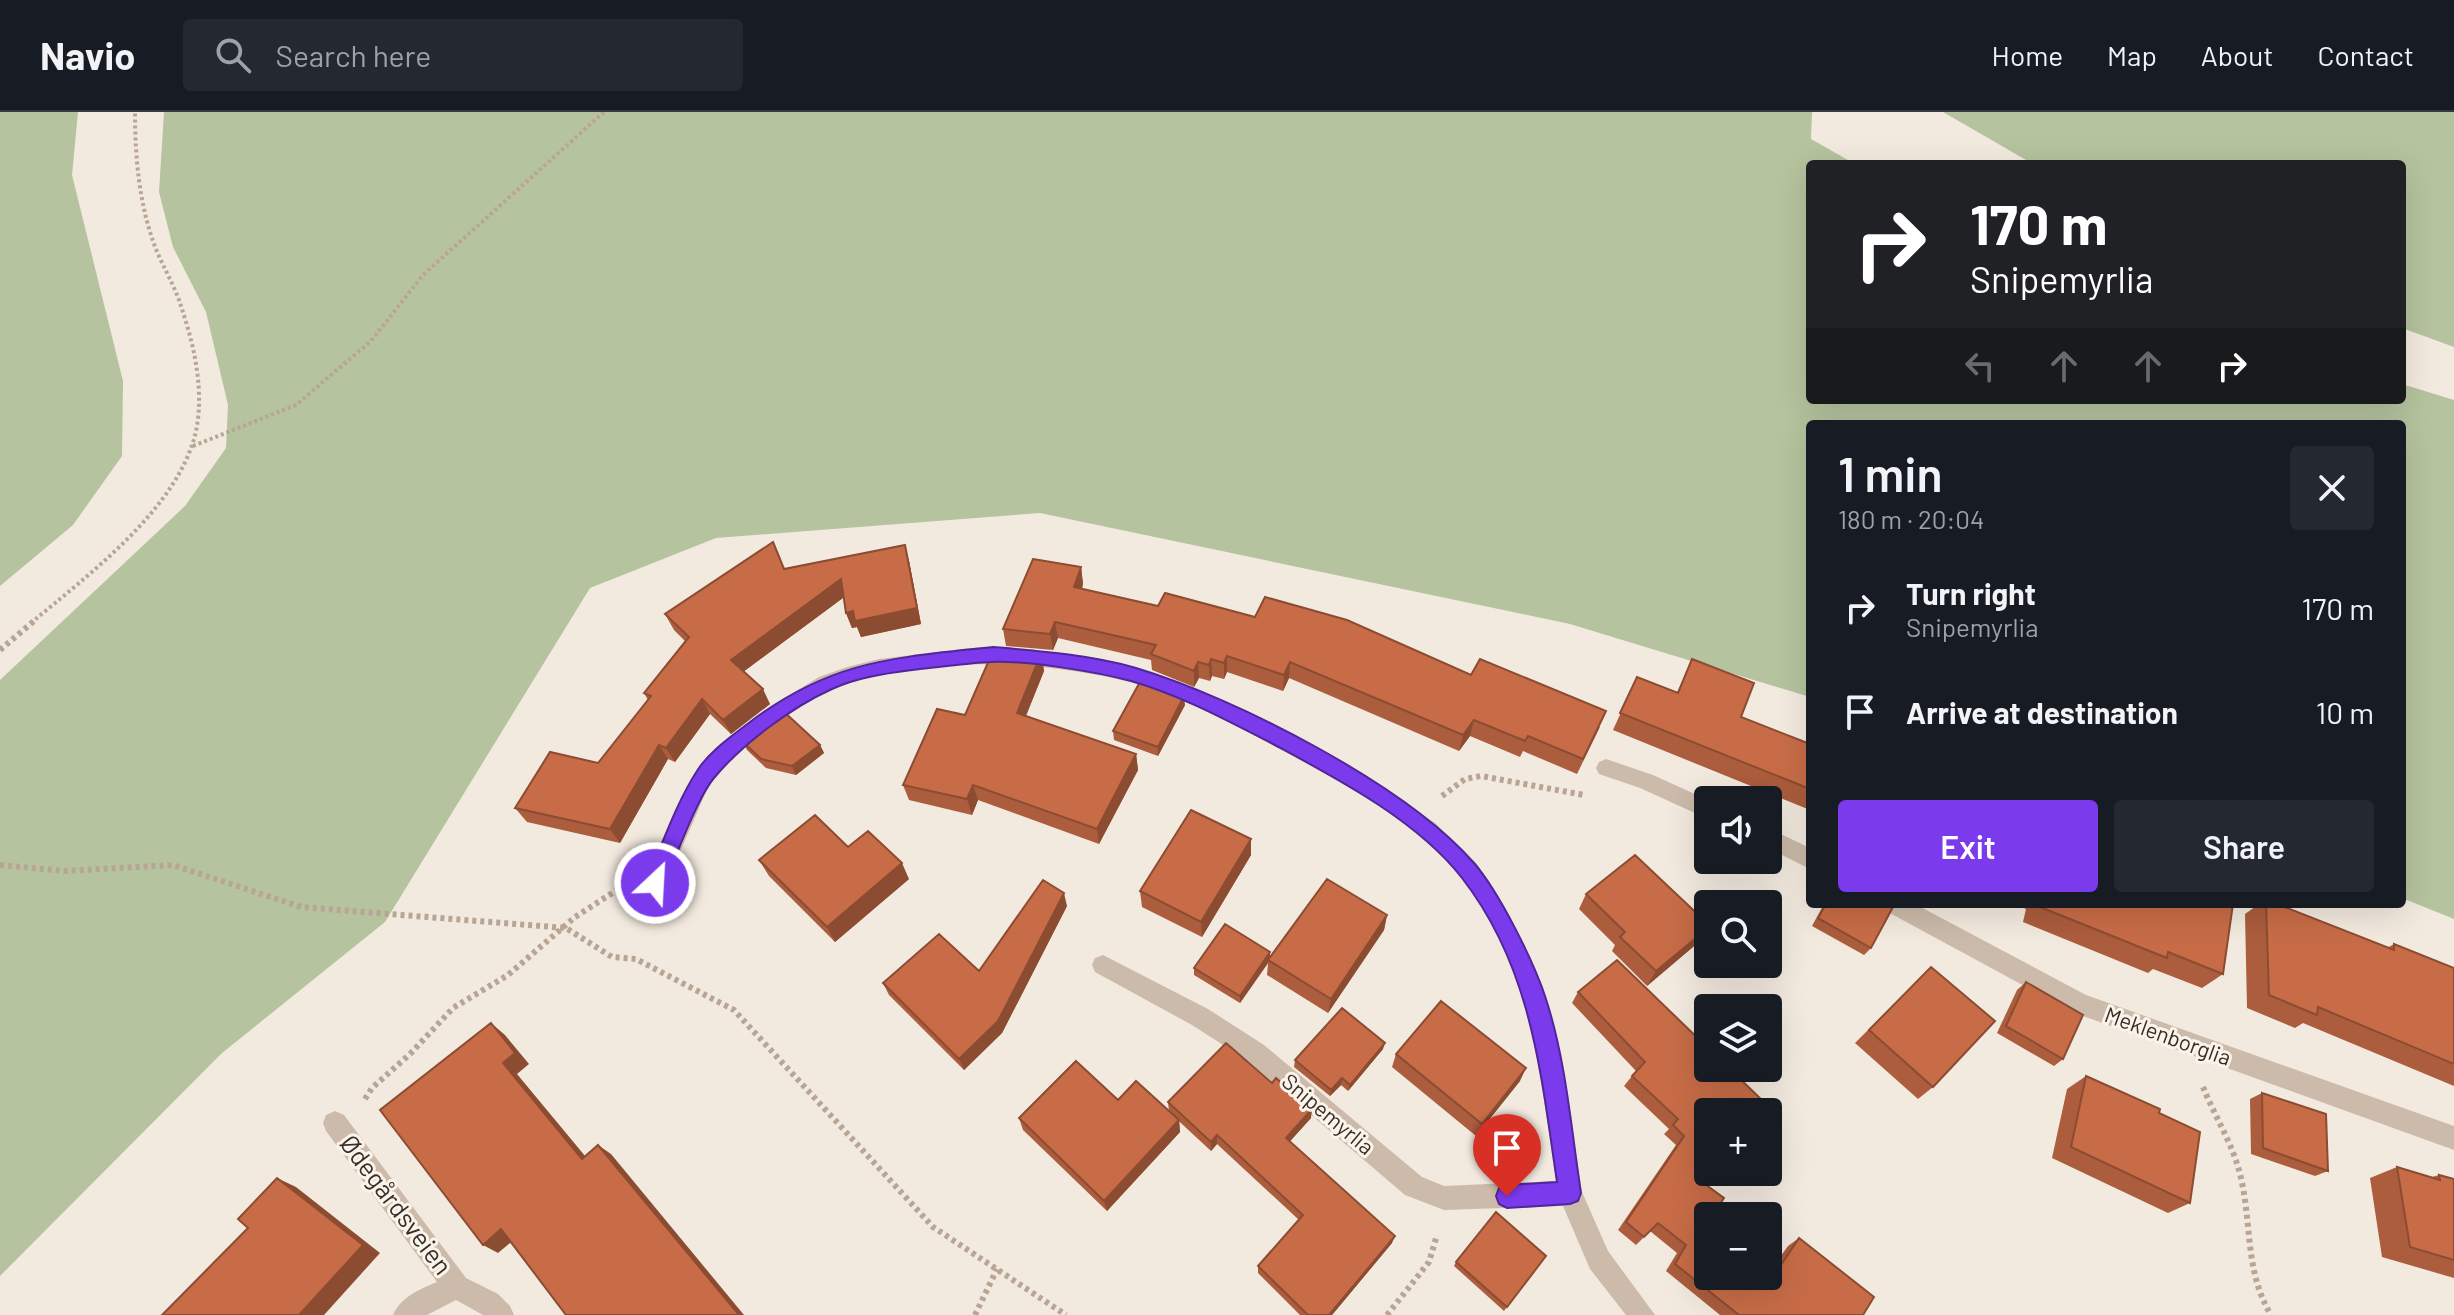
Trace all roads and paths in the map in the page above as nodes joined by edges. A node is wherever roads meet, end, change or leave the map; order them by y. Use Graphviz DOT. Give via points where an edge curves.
graph roads {
  1 [pos="135,112"];
  2 [pos="604,112"];
  3 [pos="192,446"];
  4 [pos="0,650"];
  5 [pos="1606,768"];
  6 [pos="1586,796"];
  7 [pos="1694,803"];
  8 [pos="1414,821"];
  9 [pos="1782,844"];
  10 [pos="1806,857"];
  11 [pos="0,865"];
  12 [pos="655,883"];
  13 [pos="1901,908"];
  14 [pos="566,928"];
  15 [pos="1103,965"];
  16 [pos="2190,1044"];
  17 [pos="335,1123"];
  18 [pos="2454,1138"];
  19 [pos="1570,1193"];
  20 [pos="1444,1198"];
  21 [pos="997,1269"];
  22 [pos="457,1287"];
  23 [pos="406,1315"];
  24 [pos="501,1315"];
  25 [pos="975,1315"];
  26 [pos="1066,1315"];
  27 [pos="1387,1315"];
  28 [pos="1642,1315"];
  29 [pos="2271,1315"];
  1 -- 3 [label="path" via="143,205 182,309 197,368"];
  2 -- 3 [label="path" via="423,275 371,341 296,405"];
  3 -- 4 [label="path" via="161,500"];
  5 -- 7 [label="lane"];
  6 -- 8 [label="path" via="1481,776 1465,779"];
  8 -- 12 [label="lane" via="1339,770 1227,712 1134,675 1030,657 970,656 847,675 764,721 704,775"];
  8 -- 19 [label="lane" via="1469,871 1525,970 1546,1041"];
  9 -- 10 [label="lane"];
  11 -- 14 [label="path" via="64,871 173,865 301,907"];
  12 -- 14 [label="path" via="631,881"];
  13 -- 16 [label="lane, Meklenborglia" via="2080,1004"];
  14 -- 17 [label="path" via="508,975 453,1008 359,1107"];
  14 -- 21 [label="path" via="612,957 636,959 734,1010 933,1227"];
  15 -- 20 [label="lane, Snipemyrlia" via="1256,1053 1414,1186"];
  16 -- 18 [label="lane, Meklenborglia"];
  16 -- 29 [label="path" via="2241,1177 2251,1270"];
  17 -- 22 [label="lane, Ødegårdsveien"];
  19 -- 20 [label="lane, Snipemyrlia"];
  19 -- 28 [label="lane" via="1599,1260"];
  20 -- 27 [label="path" via="1429,1262"];
  21 -- 25 [label="path"];
  21 -- 26 [label="path"];
  22 -- 23 [label="lane, Ødegårdsveien" via="426,1299"];
  22 -- 24 [label="lane, Ødegårdsveien"];
}
